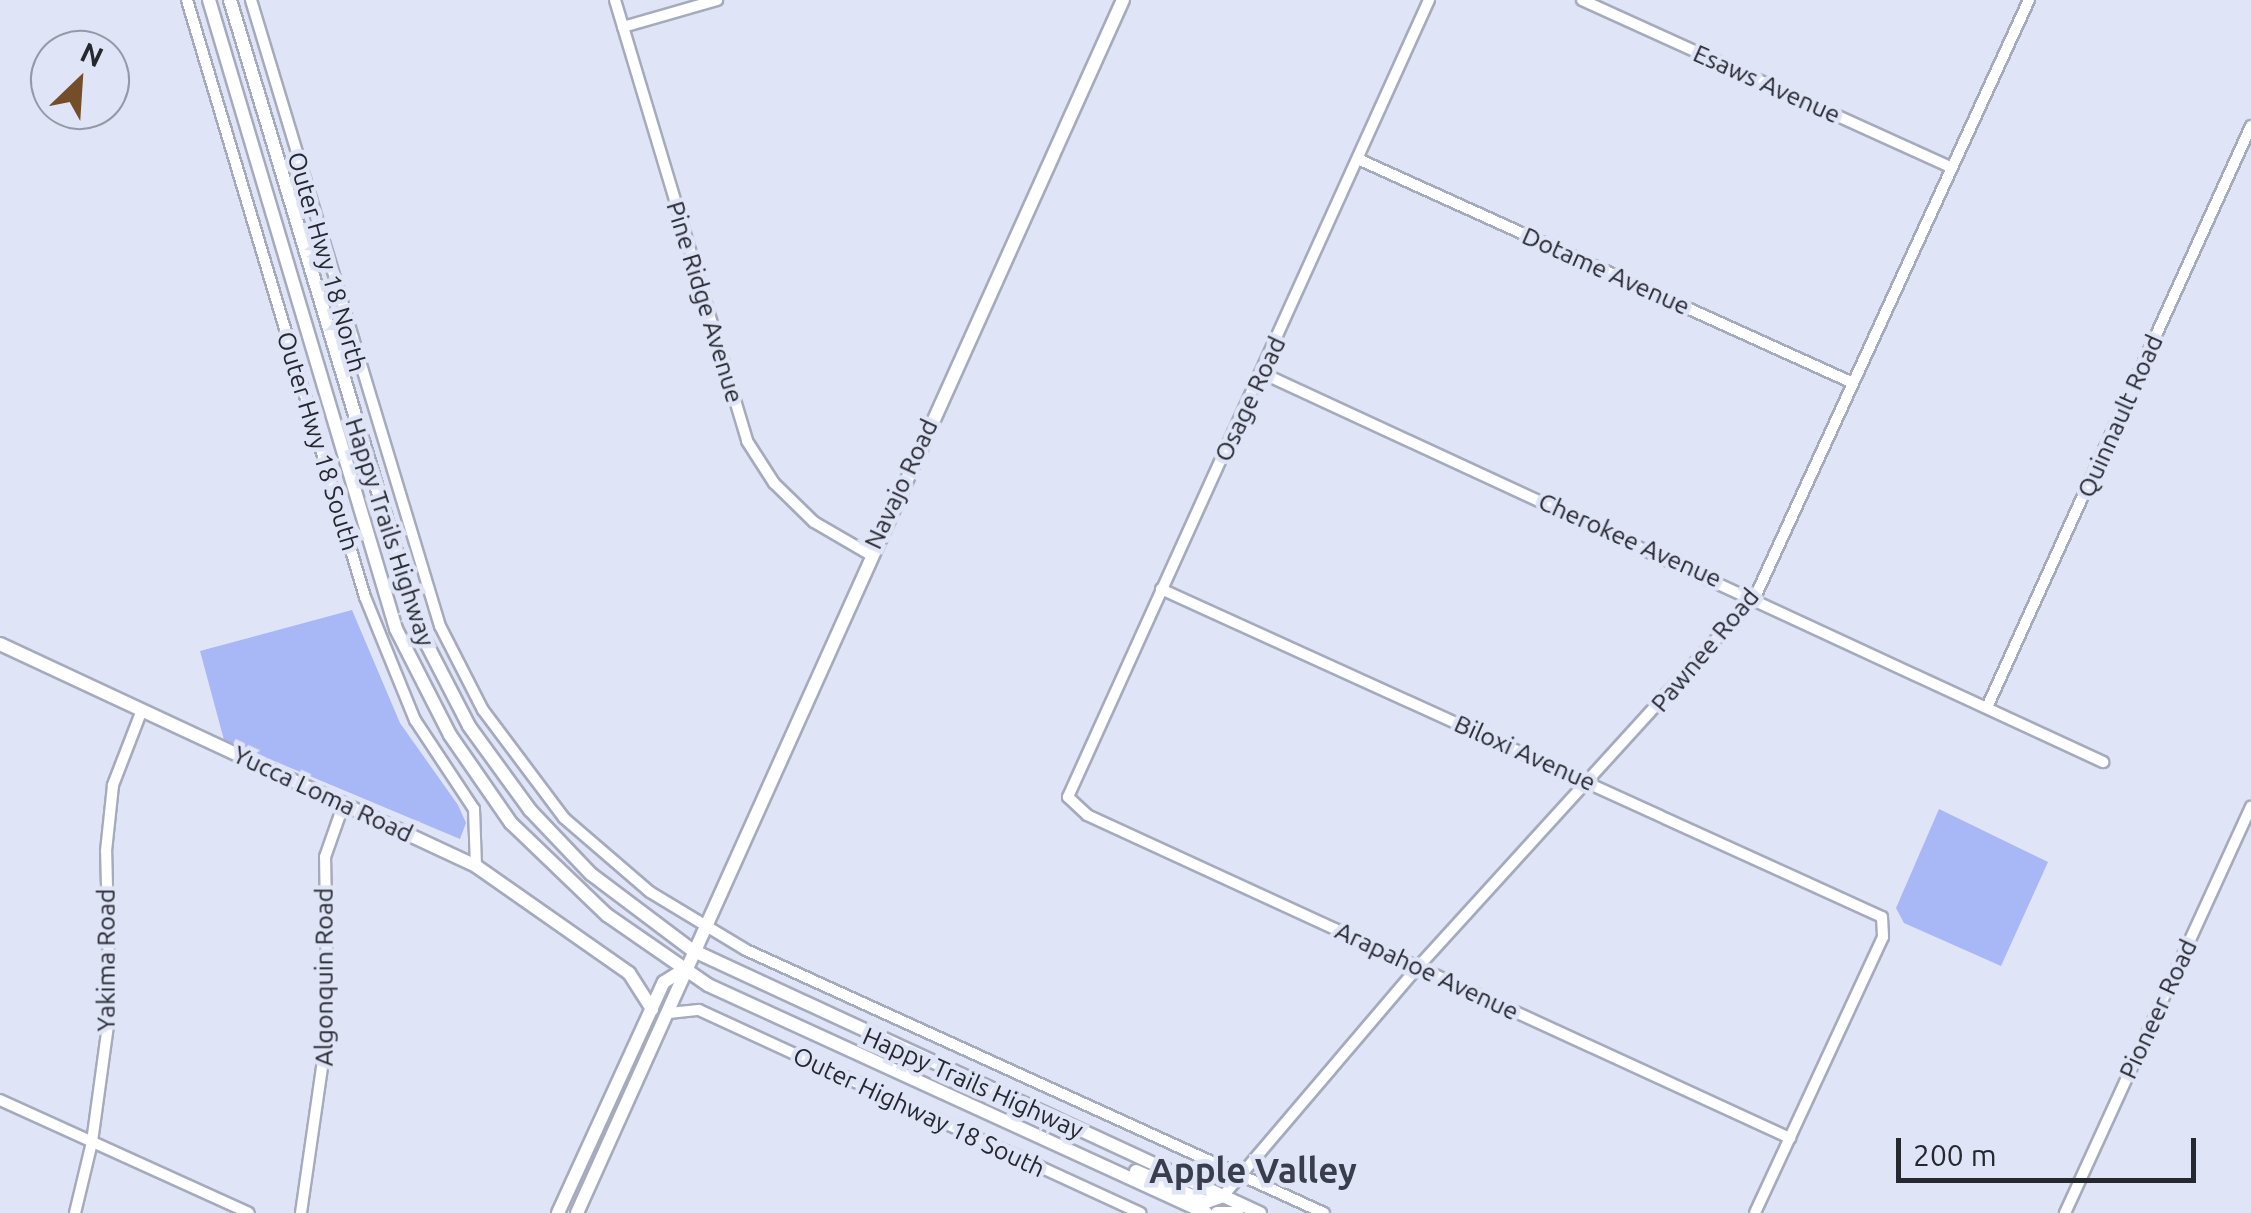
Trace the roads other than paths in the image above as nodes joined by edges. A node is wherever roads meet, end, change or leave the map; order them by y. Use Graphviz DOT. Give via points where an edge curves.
graph roads {
  1 [pos="186,0"];
  2 [pos="209,0"];
  3 [pos="230,0"];
  4 [pos="251,0"];
  5 [pos="615,0"];
  6 [pos="717,0"];
  7 [pos="1122,0"];
  8 [pos="1429,0"];
  9 [pos="1582,0"];
  10 [pos="2029,0"];
  11 [pos="623,28"];
  12 [pos="2251,126"];
  13 [pos="1358,159"];
  14 [pos="1952,168"];
  15 [pos="1262,373"];
  16 [pos="1853,383"];
  17 [pos="868,554"];
  18 [pos="1161,588"];
  19 [pos="1756,597"];
  20 [pos="0,644"];
  21 [pos="1988,705"];
  22 [pos="142,710"];
  23 [pos="2104,762"];
  24 [pos="1589,782"];
  25 [pos="1068,797"];
  26 [pos="344,803"];
  27 [pos="2251,806"];
  28 [pos="476,866"];
  29 [pos="703,925"];
  30 [pos="692,950"];
  31 [pos="1419,966"];
  32 [pos="683,970"];
  33 [pos="629,973"];
  34 [pos="664,982"];
  35 [pos="680,990"];
  36 [pos="652,1009"];
  37 [pos="698,1010"];
  38 [pos="669,1013"];
  39 [pos="0,1100"];
  40 [pos="1790,1138"];
  41 [pos="92,1142"];
  42 [pos="1095,1162"];
  43 [pos="1236,1173"];
  44 [pos="1223,1196"];
  45 [pos="75,1213"];
  46 [pos="249,1213"];
  47 [pos="301,1213"];
  48 [pos="558,1213"];
  49 [pos="577,1213"];
  50 [pos="1141,1213"];
  51 [pos="1206,1213"];
  52 [pos="1217,1213"];
  53 [pos="1237,1213"];
  54 [pos="1260,1213"];
  55 [pos="1324,1213"];
  56 [pos="1755,1213"];
  57 [pos="2065,1213"];
  1 -- 28 [label="street, Outer Hwy 18 South" via="365,597 415,720 474,810"];
  2 -- 32 [label="main road, Happy Trails Highway" via="327,414 418,680 467,763 524,837 607,916"];
  3 -- 30 [label="main road, Happy Trails Highway" via="386,532 440,676 493,762 552,835 630,907"];
  4 -- 29 [label="street, Outer Hwy 18 North" via="418,568 462,673 511,754 564,818 617,867"];
  5 -- 11 [label="street, Pine Ridge Avenue"];
  6 -- 11 [label="street"];
  7 -- 17 [label="main road, Navajo Road"];
  8 -- 13 [label="street, Osage Road"];
  9 -- 14 [label="street, Esaws Avenue"];
  10 -- 14 [label="street, Pawnee Road"];
  11 -- 17 [label="street, Pine Ridge Avenue" via="747,440 774,483 814,522"];
  12 -- 21 [label="street, Quinnault Road"];
  13 -- 15 [label="street, Osage Road"];
  13 -- 16 [label="street, Dotame Avenue"];
  14 -- 16 [label="street, Pawnee Road"];
  15 -- 18 [label="street, Osage Road"];
  15 -- 19 [label="street, Cherokee Avenue"];
  16 -- 19 [label="street, Pawnee Road"];
  17 -- 29 [label="main road, Navajo Road"];
  18 -- 24 [label="street, Biloxi Avenue"];
  18 -- 25 [label="street, Osage Road"];
  19 -- 21 [label="street, Cherokee Avenue"];
  19 -- 24 [label="street, Pawnee Road"];
  20 -- 22 [label="main road, Yucca Loma Road"];
  21 -- 23 [label="street, Cherokee Avenue"];
  22 -- 26 [label="main road, Yucca Loma Road"];
  22 -- 41 [label="street, Yakima Road" via="113,785 106,852 110,1010"];
  24 -- 31 [label="street, Pawnee Road"];
  24 -- 40 [label="street, Biloxi Avenue" via="1886,922"];
  25 -- 31 [label="street, Arapahoe Avenue" via="1087,816"];
  26 -- 28 [label="main road, Yucca Loma Road"];
  26 -- 47 [label="street, Algonquin Road" via="325,856 326,1050"];
  27 -- 57 [label="street, Pioneer Road"];
  28 -- 33 [label="main road, Yucca Loma Road"];
  29 -- 30 [label="main road, Navajo Road"];
  29 -- 43 [label="street, Outer Hwy 18 North"];
  30 -- 32 [label="main road, Navajo Road"];
  30 -- 44 [label="main road, Happy Trails Highway"];
  31 -- 40 [label="street, Arapahoe Avenue"];
  31 -- 43 [label="street, Pawnee Road"];
  32 -- 34 [label="main road"];
  32 -- 35 [label="main road, Navajo Road"];
  32 -- 42 [label="main road, Happy Trails Highway"];
  33 -- 34 [label="main road"];
  33 -- 36 [label="main road"];
  34 -- 36 [label="main road"];
  35 -- 37 [label="street"];
  35 -- 38 [label="main road, Navajo Road"];
  36 -- 48 [label="main road"];
  37 -- 38 [label="street"];
  37 -- 50 [label="street, Outer Highway 18 South"];
  38 -- 49 [label="main road, Navajo Road"];
  39 -- 41 [label="street"];
  40 -- 56 [label="street"];
  41 -- 45 [label="street, Yakima Road"];
  41 -- 46 [label="street"];
  42 -- 44 [label="main road" via="1120,1164 1206,1202"];
  42 -- 51 [label="main road, Happy Trails Highway"];
  43 -- 44 [label="street, Pawnee Road"];
  43 -- 55 [label="street, Outer Hwy 18 North"];
  44 -- 54 [label="main road, Happy Trails Highway"];
  52 -- 53 [label="main road"];
}
